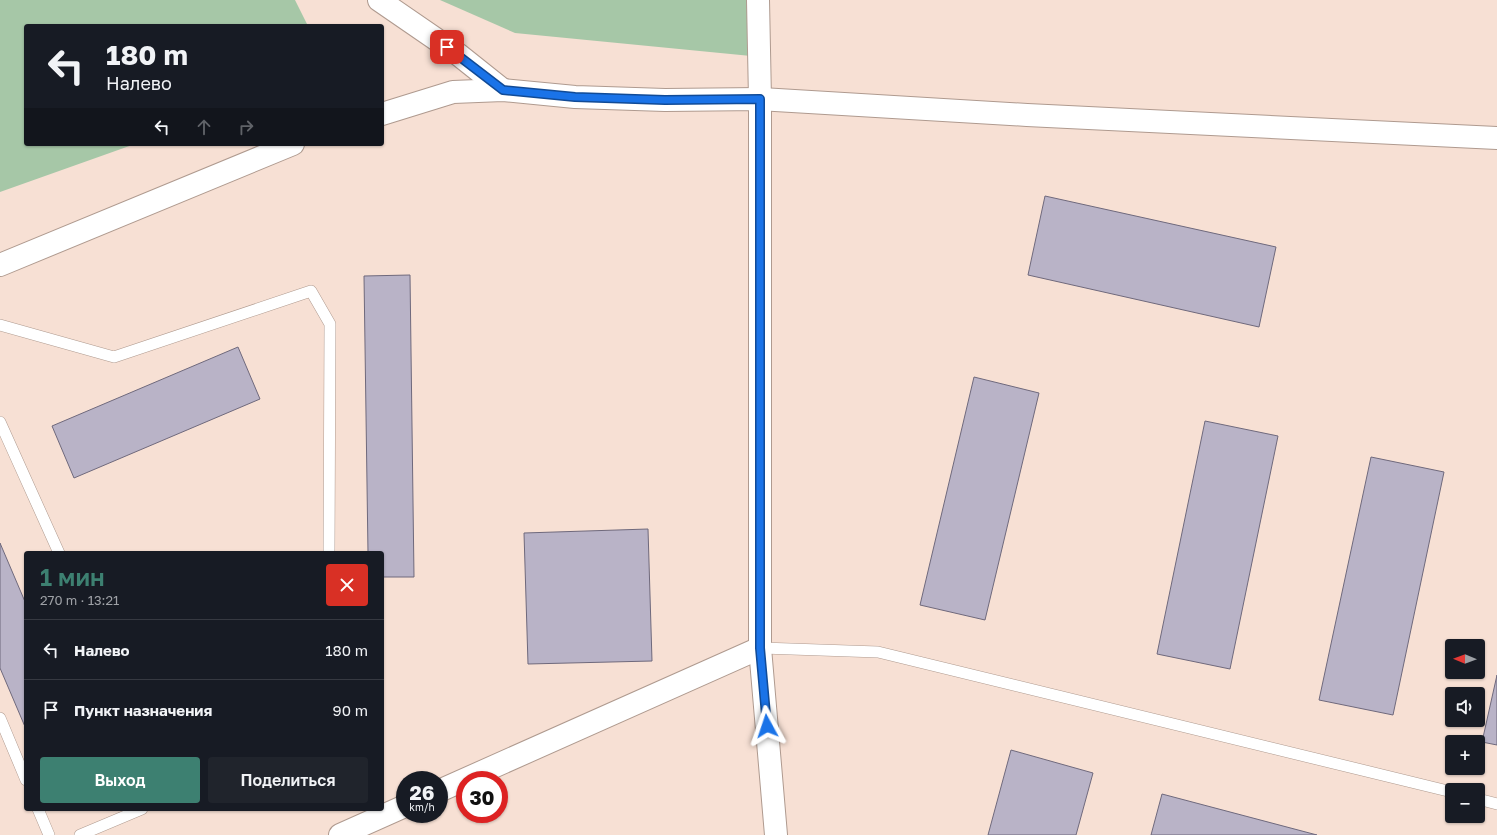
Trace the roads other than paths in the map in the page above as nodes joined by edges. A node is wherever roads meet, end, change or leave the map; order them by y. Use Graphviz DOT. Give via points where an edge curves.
graph roads {
  1 [pos="379,0"];
  2 [pos="758,0"];
  3 [pos="503,90"];
  4 [pos="760,99"];
  5 [pos="384,113"];
  6 [pos="1497,138"];
  7 [pos="288,146"];
  8 [pos="0,265"];
  9 [pos="0,325"];
  10 [pos="0,422"];
  11 [pos="58,551"];
  12 [pos="329,551"];
  13 [pos="760,648"];
  14 [pos="0,718"];
  15 [pos="24,775"];
  16 [pos="448,787"];
  17 [pos="1445,790"];
  18 [pos="1485,801"];
  19 [pos="1497,804"];
  20 [pos="396,810"];
  21 [pos="39,811"];
  22 [pos="137,811"];
  23 [pos="49,835"];
  24 [pos="80,835"];
  25 [pos="340,835"];
  26 [pos="776,835"];
  1 -- 3 [label="street"];
  2 -- 4 [label="street"];
  3 -- 4 [label="street" via="575,97 665,100"];
  3 -- 5 [label="street" via="453,92"];
  4 -- 6 [label="street"];
  4 -- 13 [label="street"];
  7 -- 8 [label="street"];
  9 -- 12 [label="lane" via="114,357 311,291 330,324"];
  10 -- 11 [label="lane"];
  13 -- 16 [label="street"];
  13 -- 17 [label="lane" via="878,652"];
  13 -- 26 [label="street"];
  14 -- 15 [label="lane"];
  18 -- 19 [label="lane"];
  20 -- 25 [label="street"];
  21 -- 23 [label="lane"];
  22 -- 24 [label="lane"];
}
